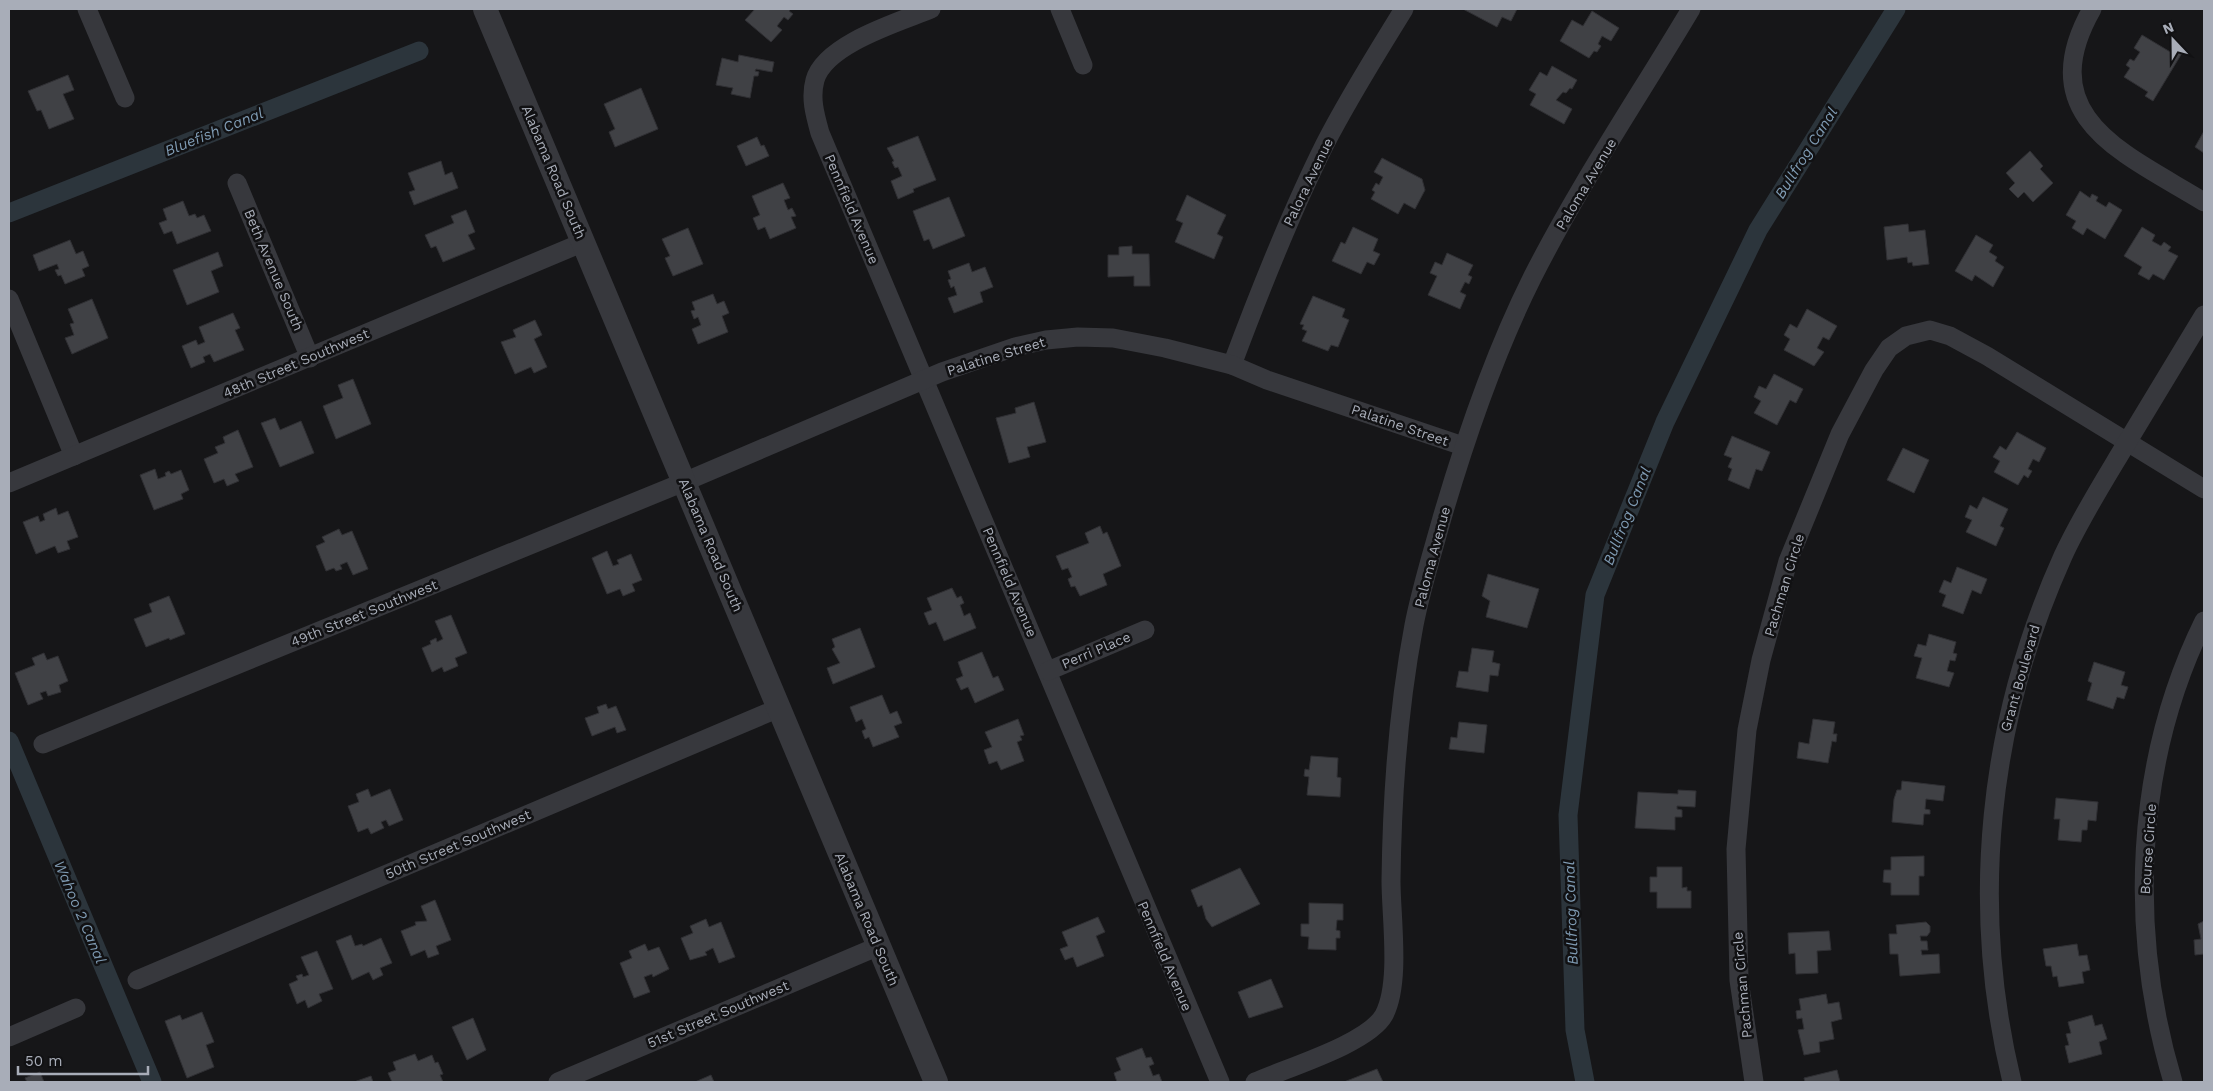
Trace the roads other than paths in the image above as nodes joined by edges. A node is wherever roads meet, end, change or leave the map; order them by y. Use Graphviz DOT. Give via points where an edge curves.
graph roads {
  1 [pos="485,9"];
  2 [pos="931,9"];
  3 [pos="1060,9"];
  4 [pos="1404,9"];
  5 [pos="1691,9"];
  6 [pos="2092,9"];
  7 [pos="91,10"];
  8 [pos="1083,64"];
  9 [pos="125,98"];
  10 [pos="238,183"];
  11 [pos="2204,202"];
  12 [pos="584,242"];
  13 [pos="9,299"];
  14 [pos="2204,315"];
  15 [pos="310,358"];
  16 [pos="1232,365"];
  17 [pos="925,380"];
  18 [pos="2128,442"];
  19 [pos="1463,446"];
  20 [pos="74,456"];
  21 [pos="684,482"];
  22 [pos="9,483"];
  23 [pos="2204,490"];
  24 [pos="2204,621"];
  25 [pos="1145,630"];
  26 [pos="1048,671"];
  27 [pos="779,708"];
  28 [pos="43,744"];
  29 [pos="879,946"];
  30 [pos="138,980"];
  31 [pos="76,1008"];
  32 [pos="9,1037"];
  33 [pos="558,1082"];
  34 [pos="936,1082"];
  35 [pos="1220,1082"];
  36 [pos="1255,1082"];
  37 [pos="1754,1082"];
  38 [pos="2012,1082"];
  39 [pos="2173,1082"];
  1 -- 12 [label="street, Alabama Road South"];
  2 -- 17 [label="street, Pennfield Avenue" via="842,49 827,60 815,79 812,104 820,133"];
  3 -- 8 [label="street"];
  4 -- 16 [label="street, Palora Avenue" via="1315,165 1275,251"];
  5 -- 19 [label="street, Paloma Avenue" via="1579,194 1532,279"];
  6 -- 11 [label="street" via="2077,41 2071,67 2081,110 2092,127 2124,154"];
  7 -- 9 [label="street"];
  10 -- 15 [label="street, Beth Avenue South"];
  12 -- 15 [label="street, 48th Street Southwest"];
  12 -- 21 [label="street, Alabama Road South"];
  13 -- 20 [label="street"];
  14 -- 18 [label="street, Grant Boulevard"];
  15 -- 20 [label="street, 48th Street Southwest"];
  16 -- 17 [label="street, Palatine Street" via="1113,338 1078,337 1046,340 1015,348"];
  16 -- 19 [label="street, Palatine Street" via="1267,380"];
  17 -- 21 [label="street, Palatine Street"];
  17 -- 26 [label="street, Pennfield Avenue"];
  18 -- 23 [label="street"];
  18 -- 37 [label="street, Pachman Circle" via="1987,356 1950,336 1930,330 1906,336 1889,348 1874,370 1840,434 1788,561 1761,660 1747,730 1736,849 1737,948 1745,1034"];
  18 -- 38 [label="street, Grant Boulevard" via="2077,527 2037,620 2020,670 1999,757 1990,837 1991,946 2000,1030"];
  19 -- 36 [label="street, Paloma Avenue" via="1424,581 1401,709 1391,881 1393,981 1384,1015 1364,1034"];
  20 -- 22 [label="street, 48th Street Southwest"];
  21 -- 27 [label="street, Alabama Road South"];
  21 -- 28 [label="street, 49th Street Southwest"];
  24 -- 39 [label="street, Bourse Circle" via="2168,718 2156,767 2147,831 2143,891 2149,979"];
  25 -- 26 [label="street, Perri Place"];
  26 -- 35 [label="street, Pennfield Avenue"];
  27 -- 29 [label="street, Alabama Road South"];
  27 -- 30 [label="street, 50th Street Southwest"];
  29 -- 33 [label="street, 51st Street Southwest"];
  29 -- 34 [label="street, Alabama Road South"];
  31 -- 32 [label="street"];
}
